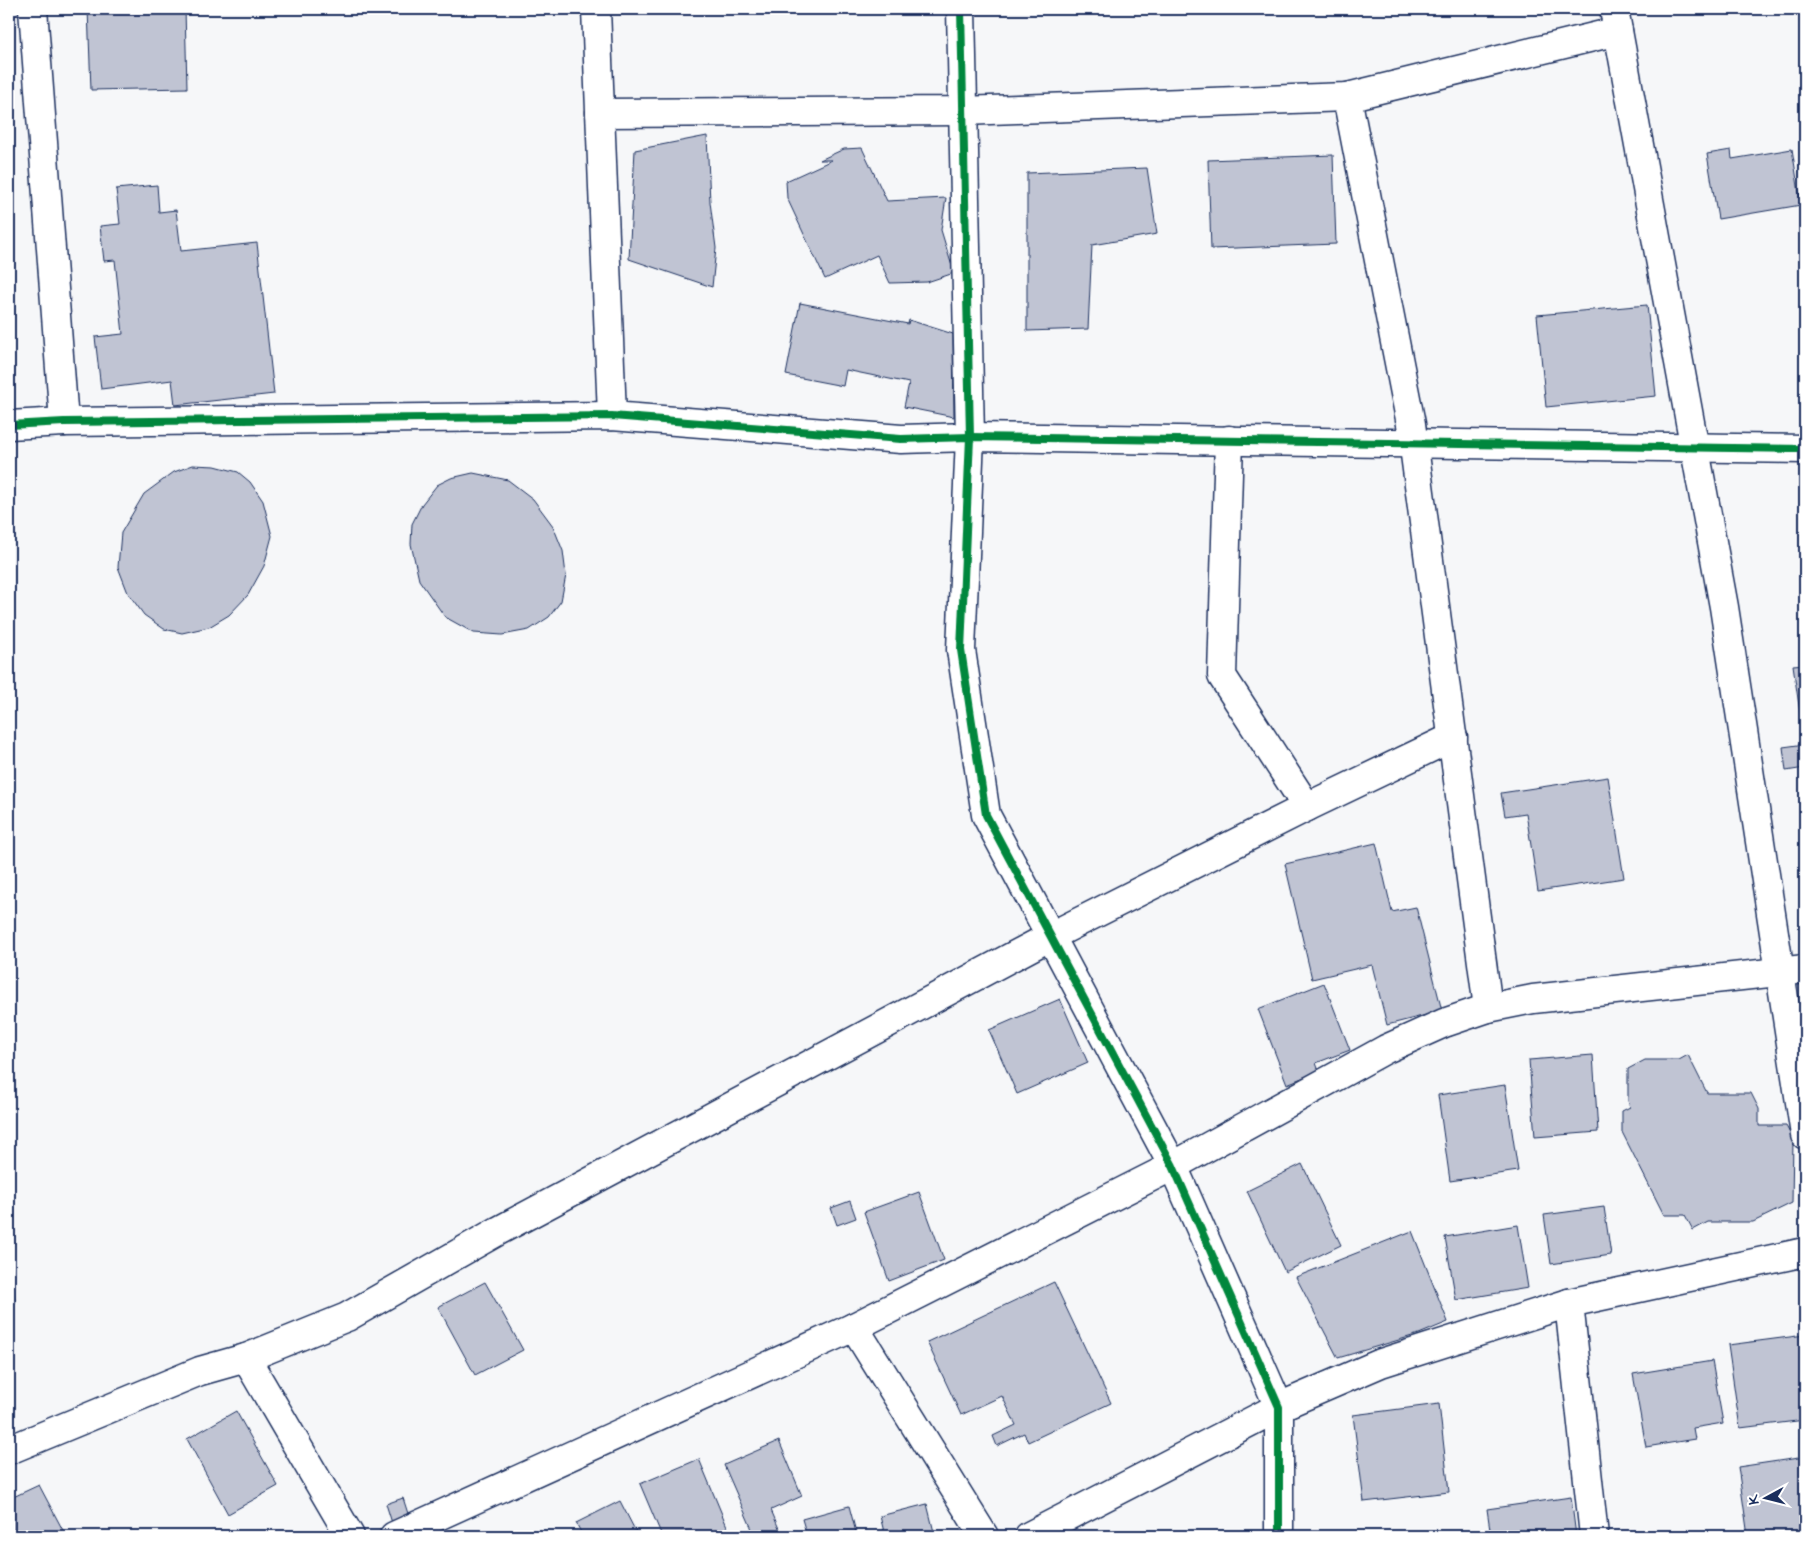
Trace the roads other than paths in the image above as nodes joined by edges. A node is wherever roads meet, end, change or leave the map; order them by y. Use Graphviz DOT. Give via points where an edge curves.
graph roads {
  1 [pos="33,9"];
  2 [pos="596,9"];
  3 [pos="961,9"];
  4 [pos="1616,20"];
  5 [pos="1347,97"];
  6 [pos="963,111"];
  7 [pos="600,113"];
  8 [pos="612,416"];
  9 [pos="64,422"];
  10 [pos="9,425"];
  11 [pos="970,437"];
  12 [pos="1230,440"];
  13 [pos="1414,443"];
  14 [pos="1694,447"];
  15 [pos="1805,449"];
  16 [pos="1453,737"];
  17 [pos="1307,807"];
  18 [pos="1050,936"];
  19 [pos="1793,970"];
  20 [pos="1488,1008"];
  21 [pos="1805,1135"];
  22 [pos="1173,1166"];
  23 [pos="1805,1252"];
  24 [pos="1569,1303"];
  25 [pos="854,1327"];
  26 [pos="246,1358"];
  27 [pos="1279,1407"];
  28 [pos="9,1450"];
  29 [pos="350,1536"];
  30 [pos="394,1536"];
  31 [pos="984,1536"];
  32 [pos="1029,1536"];
  33 [pos="1279,1536"];
  34 [pos="1594,1536"];
  1 -- 9 [label="street"];
  2 -- 7 [label="street"];
  3 -- 6 [label="street"];
  4 -- 5 [label="street"];
  4 -- 14 [label="street"];
  5 -- 6 [label="street"];
  5 -- 13 [label="street"];
  6 -- 7 [label="street"];
  6 -- 11 [label="street"];
  7 -- 8 [label="street"];
  8 -- 9 [label="street"];
  8 -- 11 [label="street" via="901,439"];
  9 -- 10 [label="street"];
  11 -- 12 [label="street"];
  11 -- 18 [label="street" via="961,650 986,815"];
  12 -- 13 [label="street"];
  12 -- 17 [label="street" via="1222,676"];
  13 -- 14 [label="street"];
  13 -- 16 [label="street"];
  14 -- 15 [label="street"];
  14 -- 19 [label="street"];
  16 -- 17 [label="street"];
  16 -- 20 [label="street"];
  17 -- 18 [label="street"];
  18 -- 22 [label="street"];
  18 -- 26 [label="street" via="507,1227 347,1317"];
  19 -- 20 [label="street" via="1533,999"];
  19 -- 21 [label="street"];
  20 -- 22 [label="street" via="1386,1049"];
  22 -- 25 [label="street"];
  22 -- 27 [label="street"];
  23 -- 24 [label="street"];
  24 -- 27 [label="street" via="1381,1363"];
  24 -- 34 [label="street"];
  25 -- 30 [label="street"];
  25 -- 31 [label="street"];
  26 -- 28 [label="street" via="200,1371"];
  26 -- 29 [label="street"];
  27 -- 32 [label="street"];
  27 -- 33 [label="street"];
}
